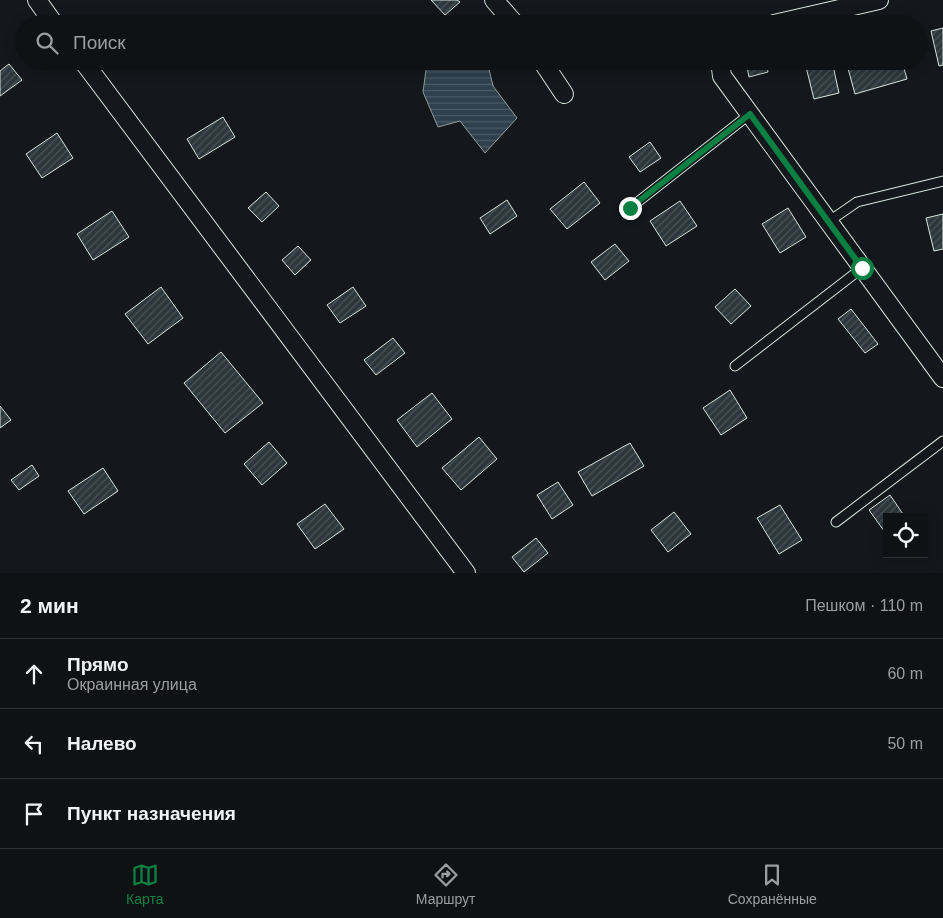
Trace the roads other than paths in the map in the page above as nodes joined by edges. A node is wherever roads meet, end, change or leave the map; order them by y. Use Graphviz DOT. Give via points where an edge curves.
graph roads {
  1 [pos="37,0"];
  2 [pos="494,0"];
  3 [pos="879,0"];
  4 [pos="48,15"];
  5 [pos="507,15"];
  6 [pos="813,15"];
  7 [pos="89,70"];
  8 [pos="548,70"];
  9 [pos="721,70"];
  10 [pos="564,94"];
  11 [pos="750,114"];
  12 [pos="943,181"];
  13 [pos="630,208"];
  14 [pos="828,222"];
  15 [pos="862,268"];
  16 [pos="735,366"];
  17 [pos="943,378"];
  18 [pos="943,441"];
  19 [pos="836,522"];
  20 [pos="466,573"];
  1 -- 4 [label="street"];
  2 -- 5 [label="street"];
  3 -- 6 [label="street"];
  7 -- 20 [label="street"];
  8 -- 10 [label="street"];
  9 -- 11 [label="street" via="722,76"];
  11 -- 13 [label="lane"];
  11 -- 14 [label="street"];
  12 -- 14 [label="lane" via="857,202"];
  14 -- 15 [label="street"];
  15 -- 16 [label="lane"];
  15 -- 17 [label="street"];
  18 -- 19 [label="lane"];
}
